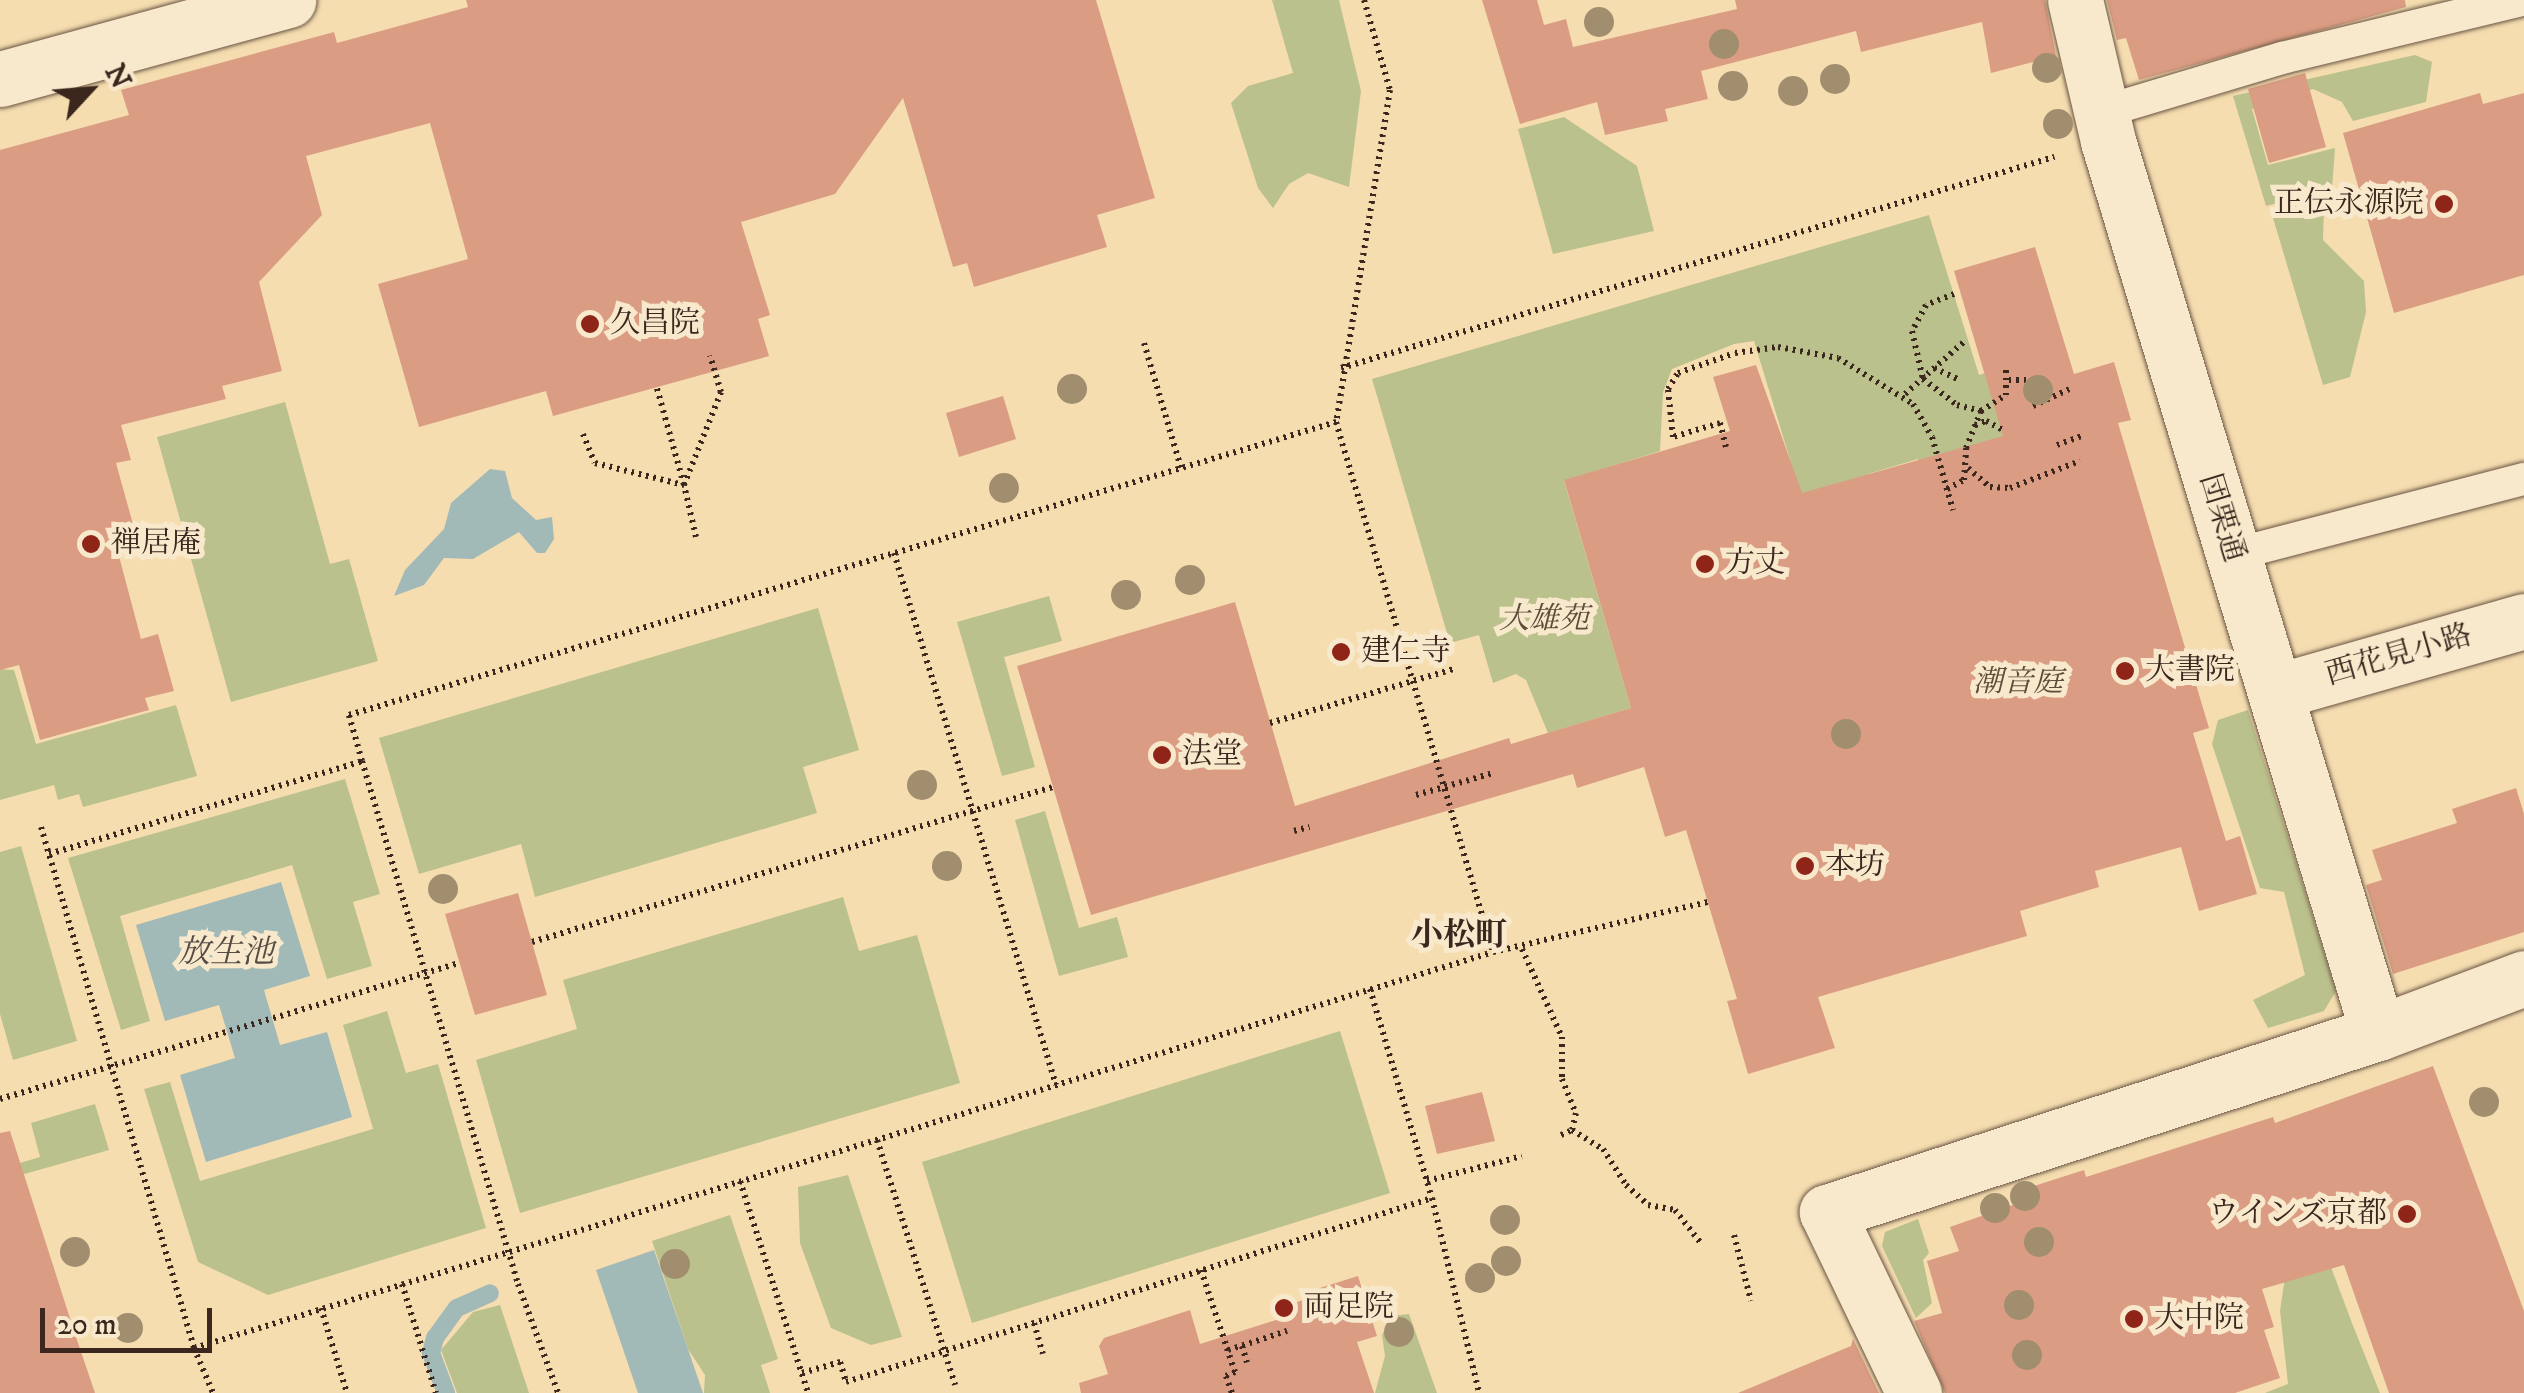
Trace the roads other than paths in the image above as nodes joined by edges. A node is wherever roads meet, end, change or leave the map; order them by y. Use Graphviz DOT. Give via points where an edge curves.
graph roads {
  1 [pos="288,0"];
  2 [pos="2075,0"];
  3 [pos="2522,0"];
  4 [pos="0,79"];
  5 [pos="2105,126"];
  6 [pos="2524,479"];
  7 [pos="2232,555"];
  8 [pos="2524,621"];
  9 [pos="2275,692"];
  10 [pos="2524,978"];
  11 [pos="2378,1033"];
  12 [pos="1914,1393"];
  1 -- 4 [label="street"];
  2 -- 5 [label="street, 団栗通"];
  3 -- 5 [label="lane" via="2282,58"];
  5 -- 7 [label="street, 団栗通"];
  6 -- 7 [label="lane"];
  7 -- 9 [label="street, 団栗通"];
  8 -- 9 [label="street, 西花見小路"];
  9 -- 11 [label="street, 団栗通"];
  10 -- 11 [label="street"];
  11 -- 12 [label="street" via="1827,1212"];
}
